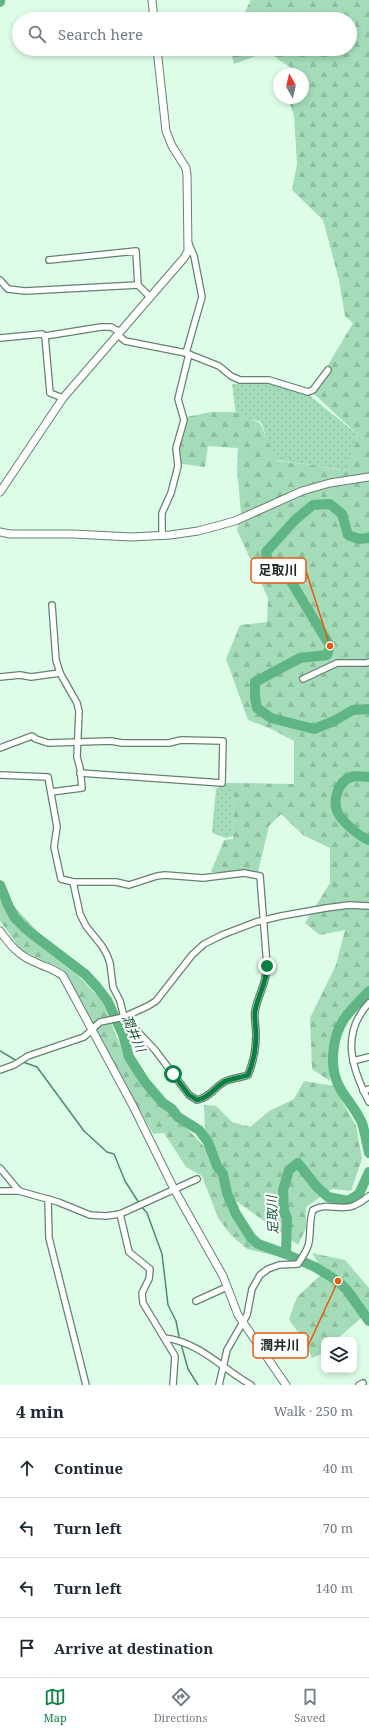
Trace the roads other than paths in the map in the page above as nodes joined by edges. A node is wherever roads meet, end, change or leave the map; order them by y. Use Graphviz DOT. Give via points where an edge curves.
graph roads {
  1 [pos="152,0"];
  2 [pos="153,12"];
  3 [pos="158,56"];
  4 [pos="189,244"];
  5 [pos="49,260"];
  6 [pos="0,280"];
  7 [pos="138,285"];
  8 [pos="150,297"];
  9 [pos="119,334"];
  10 [pos="45,336"];
  11 [pos="0,338"];
  12 [pos="188,353"];
  13 [pos="328,370"];
  14 [pos="63,398"];
  15 [pos="369,477"];
  16 [pos="0,492"];
  17 [pos="0,532"];
  18 [pos="162,535"];
  19 [pos="52,605"];
  20 [pos="369,662"];
  21 [pos="60,673"];
  22 [pos="0,676"];
  23 [pos="303,679"];
  24 [pos="77,742"];
  25 [pos="0,748"];
  26 [pos="80,773"];
  27 [pos="0,775"];
  28 [pos="50,792"];
  29 [pos="73,882"];
  30 [pos="369,906"];
  31 [pos="265,920"];
  32 [pos="0,931"];
  33 [pos="369,1004"];
  34 [pos="123,1018"];
  35 [pos="92,1031"];
  36 [pos="369,1057"];
  37 [pos="353,1061"];
  38 [pos="0,1070"];
  39 [pos="366,1090"];
  40 [pos="369,1102"];
  41 [pos="0,1168"];
  42 [pos="197,1179"];
  43 [pos="174,1189"];
  44 [pos="0,1191"];
  45 [pos="19,1191"];
  46 [pos="369,1196"];
  47 [pos="48,1199"];
  48 [pos="120,1214"];
  49 [pos="227,1286"];
  50 [pos="196,1301"];
  51 [pos="243,1321"];
  52 [pos="165,1338"];
  53 [pos="222,1366"];
  54 [pos="86,1385"];
  55 [pos="173,1385"];
  56 [pos="219,1385"];
  57 [pos="251,1385"];
  58 [pos="286,1385"];
  1 -- 2 [label="street"];
  3 -- 4 [label="street" via="166,131 186,168"];
  4 -- 8 [label="street" via="184,258"];
  4 -- 12 [label="street" via="202,297"];
  5 -- 7 [label="street" via="136,251"];
  6 -- 7 [label="street" via="8,289 25,291"];
  7 -- 8 [label="street"];
  8 -- 9 [label="street"];
  9 -- 10 [label="street" via="111,326"];
  9 -- 12 [label="street" via="126,341"];
  9 -- 14 [label="street"];
  10 -- 11 [label="street" via="42,334"];
  10 -- 14 [label="street" via="50,394"];
  12 -- 13 [label="street" via="219,366 240,380 269,380 308,392 313,390"];
  12 -- 18 [label="street" via="178,399 184,420 176,448 178,466 171,493 162,512"];
  14 -- 16 [label="street"];
  15 -- 18 [label="street" via="330,482 302,491 224,524 198,531"];
  17 -- 18 [label="street" via="131,537"];
  19 -- 21 [label="street" via="56,660"];
  20 -- 23 [label="street" via="337,663"];
  21 -- 22 [label="street" via="31,677"];
  21 -- 24 [label="street" via="77,703"];
  24 -- 25 [label="street" via="48,743 32,736"];
  24 -- 26 [label="street"];
  24 -- 26 [label="street" via="111,741 122,744 169,743 181,740 223,741 222,783"];
  26 -- 28 [label="street" via="82,788"];
  27 -- 28 [label="street" via="48,777"];
  28 -- 29 [label="street" via="57,827 54,847 61,879"];
  29 -- 31 [label="street" via="116,882 129,885 165,875 203,878 244,873 260,876"];
  29 -- 34 [label="street" via="80,914 109,959 112,987 120,1001"];
  30 -- 31 [label="street" via="326,908"];
  31 -- 34 [label="street" via="204,944 156,1000"];
  31 -- 34 [label="street" via="267,977 255,1012 256,1036 248,1075 228,1080 207,1096 197,1100 189,1095 155,1050"];
  32 -- 35 [label="street" via="16,952 63,976"];
  33 -- 37 [label="street" via="356,1020 352,1036"];
  34 -- 35 [label="street" via="100,1022"];
  35 -- 38 [label="street" via="84,1037 28,1056"];
  35 -- 43 [label="street" via="134,1106"];
  36 -- 37 [label="street"];
  37 -- 39 [label="street" via="355,1073"];
  39 -- 40 [label="street"];
  41 -- 45 [label="street"];
  42 -- 43 [label="street"];
  43 -- 48 [label="street"];
  43 -- 49 [label="street"];
  44 -- 45 [label="street"];
  45 -- 47 [label="street"];
  46 -- 51 [label="street" via="352,1207 325,1206 312,1210 307,1248 298,1264 279,1265 260,1275 252,1289 247,1315"];
  47 -- 48 [label="street" via="90,1214"];
  47 -- 54 [label="street" via="49,1238"];
  48 -- 52 [label="street" via="129,1252 150,1269 149,1280 142,1293 143,1303"];
  49 -- 50 [label="street"];
  49 -- 51 [label="street" via="233,1305"];
  51 -- 53 [label="street" via="227,1350"];
  51 -- 58 [label="street"];
  52 -- 53 [label="street" via="208,1355"];
  52 -- 55 [label="street" via="175,1356"];
  53 -- 56 [label="street"];
  53 -- 57 [label="street"];
}
